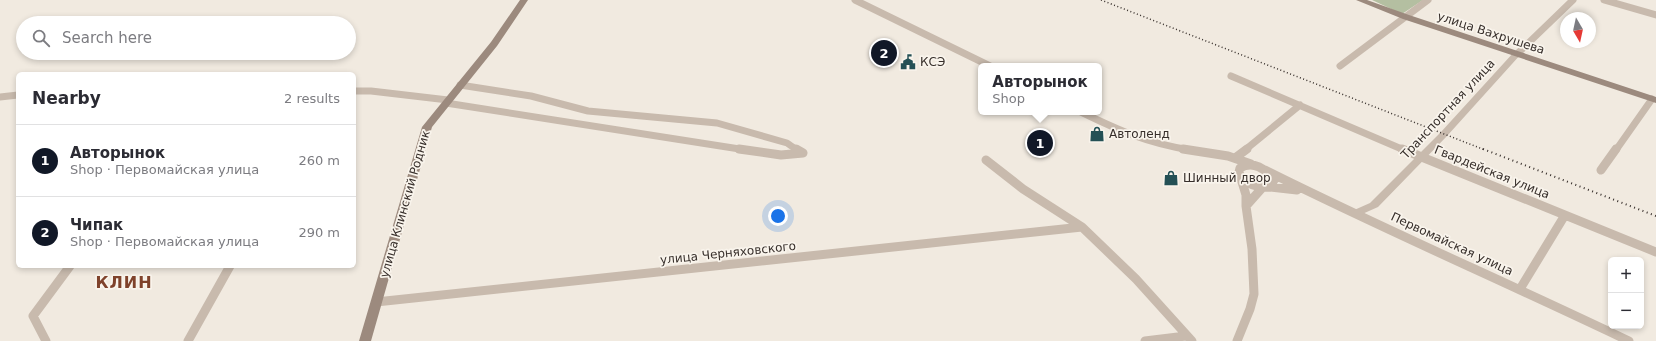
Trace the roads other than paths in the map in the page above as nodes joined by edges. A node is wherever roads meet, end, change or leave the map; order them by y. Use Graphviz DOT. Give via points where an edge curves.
graph roads {
  1 [pos="524,0"];
  2 [pos="855,0"];
  3 [pos="1360,0"];
  4 [pos="1428,0"];
  5 [pos="1573,0"];
  6 [pos="1604,0"];
  7 [pos="1656,15"];
  8 [pos="1406,17"];
  9 [pos="1517,54"];
  10 [pos="984,63"];
  11 [pos="1340,66"];
  12 [pos="1231,76"];
  13 [pos="460,85"];
  14 [pos="356,91"];
  15 [pos="16,95"];
  16 [pos="1655,96"];
  17 [pos="0,97"];
  18 [pos="447,102"];
  19 [pos="1300,105"];
  20 [pos="1087,115"];
  21 [pos="1198,151"];
  22 [pos="1422,157"];
  23 [pos="1235,158"];
  24 [pos="986,160"];
  25 [pos="1256,166"];
  26 [pos="1265,170"];
  27 [pos="1601,170"];
  28 [pos="1240,175"];
  29 [pos="1266,187"];
  30 [pos="1317,196"];
  31 [pos="1246,206"];
  32 [pos="1356,213"];
  33 [pos="1565,215"];
  34 [pos="1082,227"];
  35 [pos="1656,252"];
  36 [pos="69,268"];
  37 [pos="229,268"];
  38 [pos="1520,288"];
  39 [pos="376,302"];
  40 [pos="1189,338"];
  41 [pos="46,341"];
  42 [pos="188,341"];
  43 [pos="365,341"];
  44 [pos="1145,341"];
  45 [pos="1237,341"];
  46 [pos="1629,341"];
  1 -- 13 [label="main road, улица Клинский Родник" via="494,44"];
  2 -- 10 [label="street"];
  3 -- 8 [label="main road, улица Вахрушева"];
  4 -- 8 [label="street"];
  5 -- 9 [label="street, Транспортная улица"];
  6 -- 7 [label="street"];
  8 -- 9 [label="main road, улица Вахрушева"];
  8 -- 11 [label="street"];
  9 -- 16 [label="main road, улица Вахрушева"];
  9 -- 22 [label="street, Транспортная улица"];
  12 -- 19 [label="street, Гвардейская улица"];
  13 -- 18 [label="main road, улица Клинский Родник"];
  13 -- 18 [label="street" via="531,96 588,112 717,123 787,143 803,153 781,155"];
  14 -- 18 [label="street"];
  15 -- 17 [label="street"];
  16 -- 27 [label="street"];
  18 -- 39 [label="main road, улица Клинский Родник" via="427,127"];
  19 -- 22 [label="street, Гвардейская улица"];
  19 -- 23 [label="street"];
  20 -- 21 [label="street" via="1148,141"];
  21 -- 23 [label="street"];
  21 -- 28 [label="street" via="1228,159 1237,166"];
  22 -- 32 [label="street, Транспортная улица" via="1374,205"];
  22 -- 33 [label="street, Гвардейская улица"];
  23 -- 25 [label="street"];
  24 -- 34 [label="street" via="1023,189"];
  25 -- 26 [label="street, Первомайская улица"];
  25 -- 28 [label="street" via="1243,166 1240,168"];
  26 -- 29 [label="street" via="1274,180"];
  26 -- 30 [label="street, Первомайская улица"];
  28 -- 29 [label="street" via="1246,183"];
  28 -- 31 [label="street" via="1246,195"];
  29 -- 30 [label="street" via="1289,188"];
  29 -- 31 [label="street" via="1257,192"];
  30 -- 32 [label="street, Первомайская улица"];
  31 -- 45 [label="street" via="1252,249 1254,294"];
  32 -- 38 [label="street, Первомайская улица"];
  33 -- 35 [label="street, Гвардейская улица"];
  33 -- 38 [label="street"];
  34 -- 39 [label="street, улица Черняховского"];
  34 -- 40 [label="street" via="1136,279"];
  36 -- 41 [label="street" via="33,316"];
  37 -- 42 [label="street"];
  38 -- 46 [label="street, Первомайская улица"];
  39 -- 43 [label="main road, улица Клинский Родник"];
  40 -- 44 [label="street"];
}
